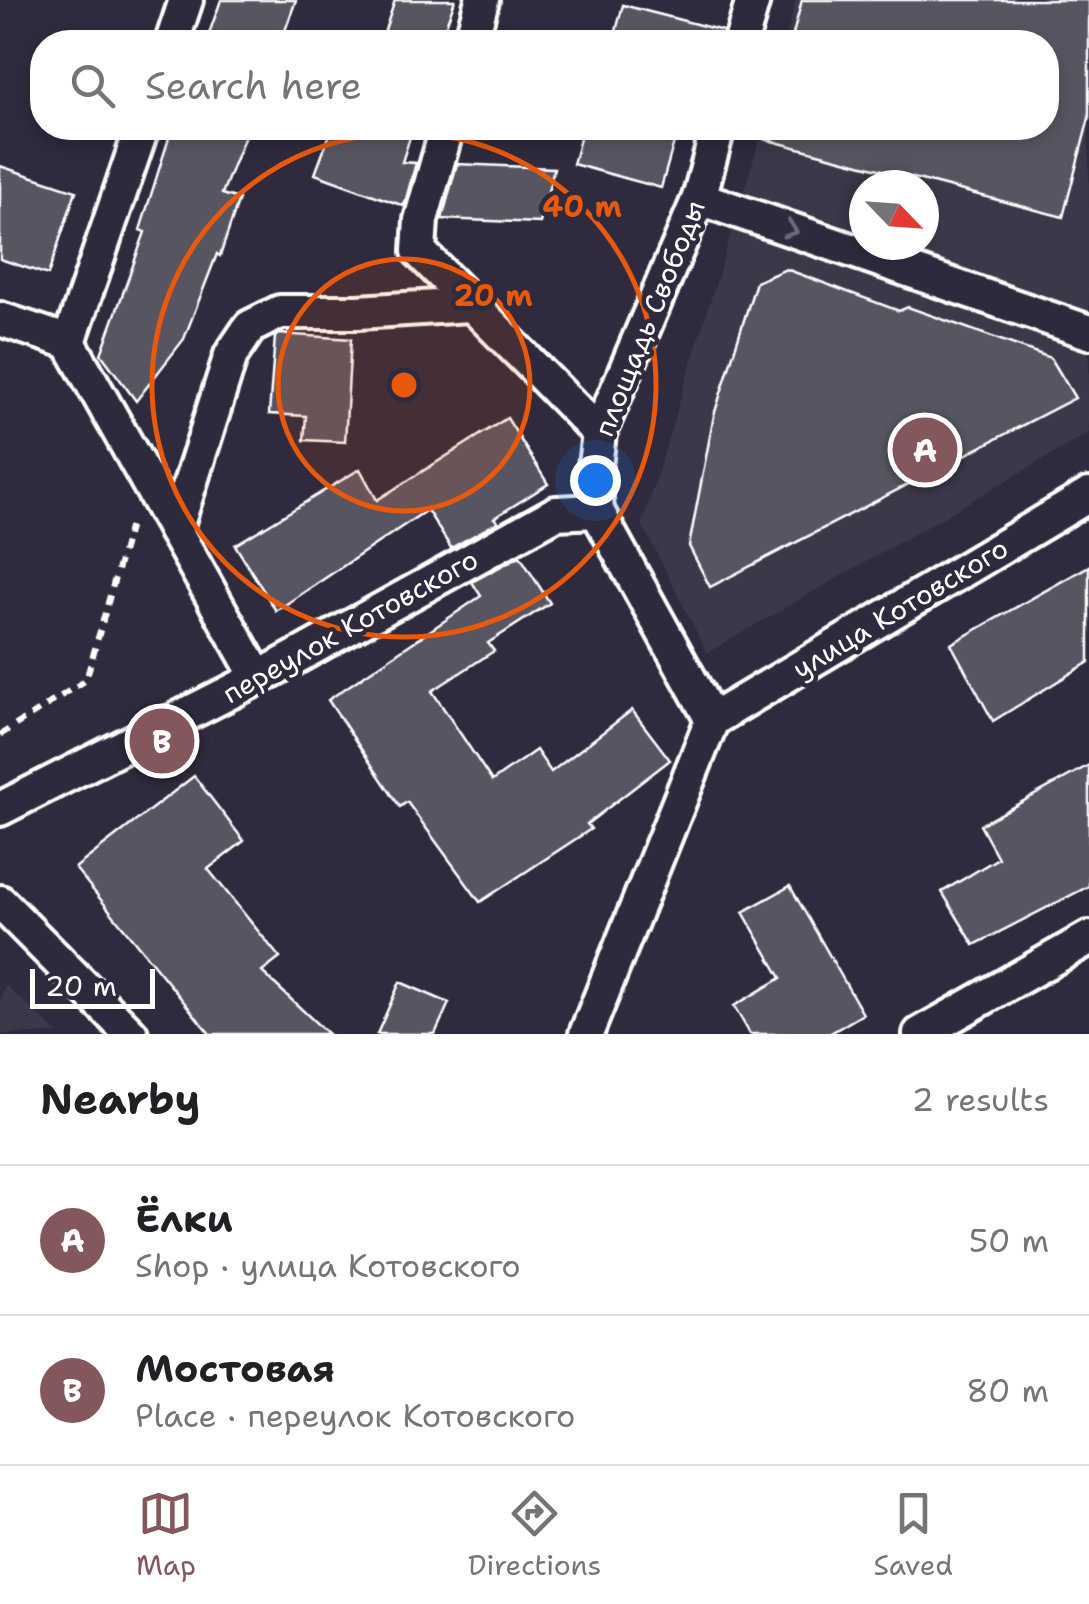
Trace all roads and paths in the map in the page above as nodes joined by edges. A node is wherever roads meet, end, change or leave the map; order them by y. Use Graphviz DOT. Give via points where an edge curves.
graph roads {
  1 [pos="186,0"];
  2 [pos="482,0"];
  3 [pos="753,0"];
  4 [pos="176,30"];
  5 [pos="473,30"];
  6 [pos="745,30"];
  7 [pos="138,140"];
  8 [pos="444,140"];
  9 [pos="715,140"];
  10 [pos="699,198"];
  11 [pos="469,305"];
  12 [pos="0,319"];
  13 [pos="1089,332"];
  14 [pos="69,342"];
  15 [pos="598,433"];
  16 [pos="144,476"];
  17 [pos="1089,495"];
  18 [pos="597,511"];
  19 [pos="175,531"];
  20 [pos="258,678"];
  21 [pos="712,720"];
  22 [pos="0,735"];
  23 [pos="0,810"];
  24 [pos="0,902"];
  25 [pos="1089,938"];
  26 [pos="131,1034"];
  27 [pos="586,1034"];
  28 [pos="920,1034"];
  1 -- 4 [label="street"];
  2 -- 5 [label="street"];
  3 -- 6 [label="street"];
  7 -- 14 [label="street"];
  8 -- 11 [label="street" via="418,251"];
  9 -- 10 [label="street, площадь Свободы"];
  10 -- 13 [label="street, one-way"];
  10 -- 15 [label="street, площадь Свободы"];
  11 -- 15 [label="street"];
  11 -- 19 [label="street" via="280,312 250,327 231,355"];
  12 -- 14 [label="street"];
  14 -- 16 [label="street"];
  15 -- 18 [label="street, площадь Свободы"];
  16 -- 19 [label="street"];
  16 -- 22 [label="path" via="86,680"];
  17 -- 21 [label="street, улица Котовского"];
  18 -- 20 [label="street, переулок Котовского" via="556,514"];
  18 -- 21 [label="street, площадь Свободы"];
  19 -- 20 [label="street"];
  20 -- 23 [label="street, переулок Котовского"];
  21 -- 27 [label="street"];
  24 -- 26 [label="street"];
  25 -- 28 [label="street"];
}
